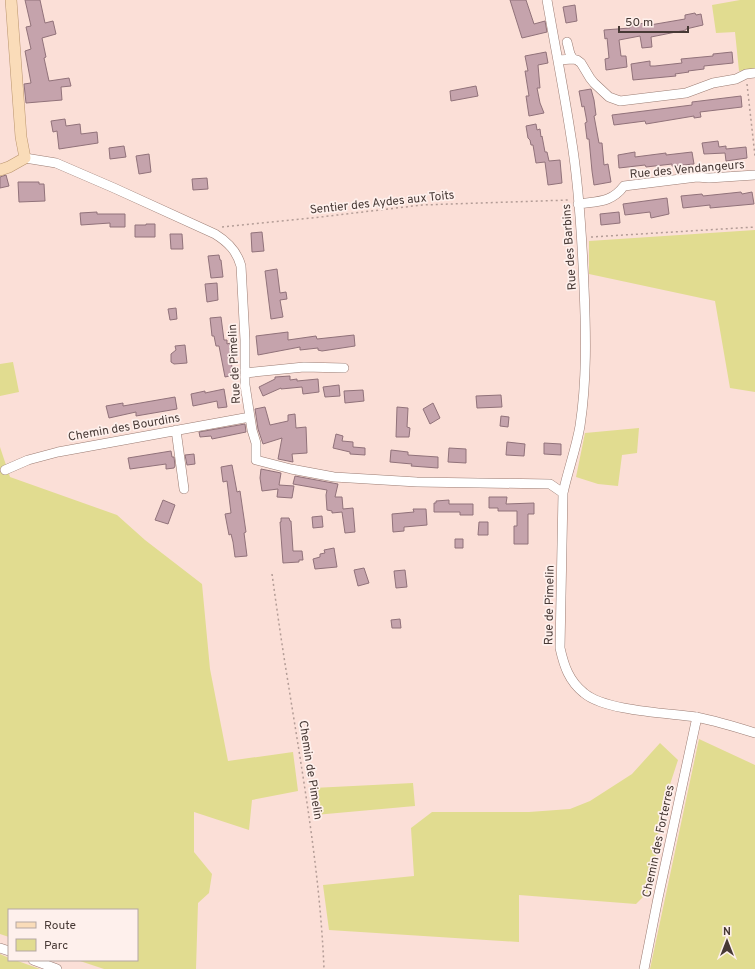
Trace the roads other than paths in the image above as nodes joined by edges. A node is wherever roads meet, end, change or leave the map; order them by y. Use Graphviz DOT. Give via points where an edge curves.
graph roads {
  1 [pos="10,0"];
  2 [pos="547,0"];
  3 [pos="567,42"];
  4 [pos="574,59"];
  5 [pos="558,60"];
  6 [pos="751,73"];
  7 [pos="25,158"];
  8 [pos="0,170"];
  9 [pos="755,175"];
  10 [pos="578,202"];
  11 [pos="344,368"];
  12 [pos="245,373"];
  13 [pos="250,417"];
  14 [pos="176,430"];
  15 [pos="5,470"];
  16 [pos="565,482"];
  17 [pos="550,484"];
  18 [pos="184,489"];
  19 [pos="563,493"];
  20 [pos="697,717"];
  21 [pos="755,733"];
  22 [pos="36,961"];
  23 [pos="57,969"];
  24 [pos="644,969"];
  1 -- 7 [label="main road"];
  2 -- 5 [label="street, Rue des Barbins"];
  3 -- 4 [label="street"];
  4 -- 5 [label="street"];
  4 -- 6 [label="street" via="581,63 590,78 609,97 620,101 686,93"];
  5 -- 10 [label="street, Rue des Barbins" via="572,138"];
  7 -- 8 [label="main road"];
  7 -- 12 [label="street, Rue de Pimelin" via="56,163 215,234 228,243 238,256 241,266"];
  9 -- 10 [label="street, Rue des Vendangeurs" via="697,177 624,186 618,194 607,200"];
  10 -- 16 [label="street, Rue des Barbins" via="586,327 585,378 580,425"];
  11 -- 12 [label="street" via="304,367"];
  12 -- 13 [label="street, Rue de Pimelin"];
  13 -- 14 [label="street, Chemin des Bourdins"];
  13 -- 17 [label="street, Rue de Pimelin" via="256,443 256,460 291,469 334,477 374,480"];
  14 -- 15 [label="street, Chemin des Bourdins" via="58,452 28,460"];
  14 -- 18 [label="street"];
  16 -- 17 [label="street, Rue de Pimelin"];
  16 -- 19 [label="street, Rue des Barbins"];
  17 -- 19 [label="street"];
  19 -- 20 [label="street, Rue de Pimelin" via="560,648 565,668 572,680 584,694 597,701"];
  20 -- 21 [label="street, Rue de Pimelin"];
  20 -- 24 [label="street, Chemin des Forterres"];
  22 -- 23 [label="street"];
}
